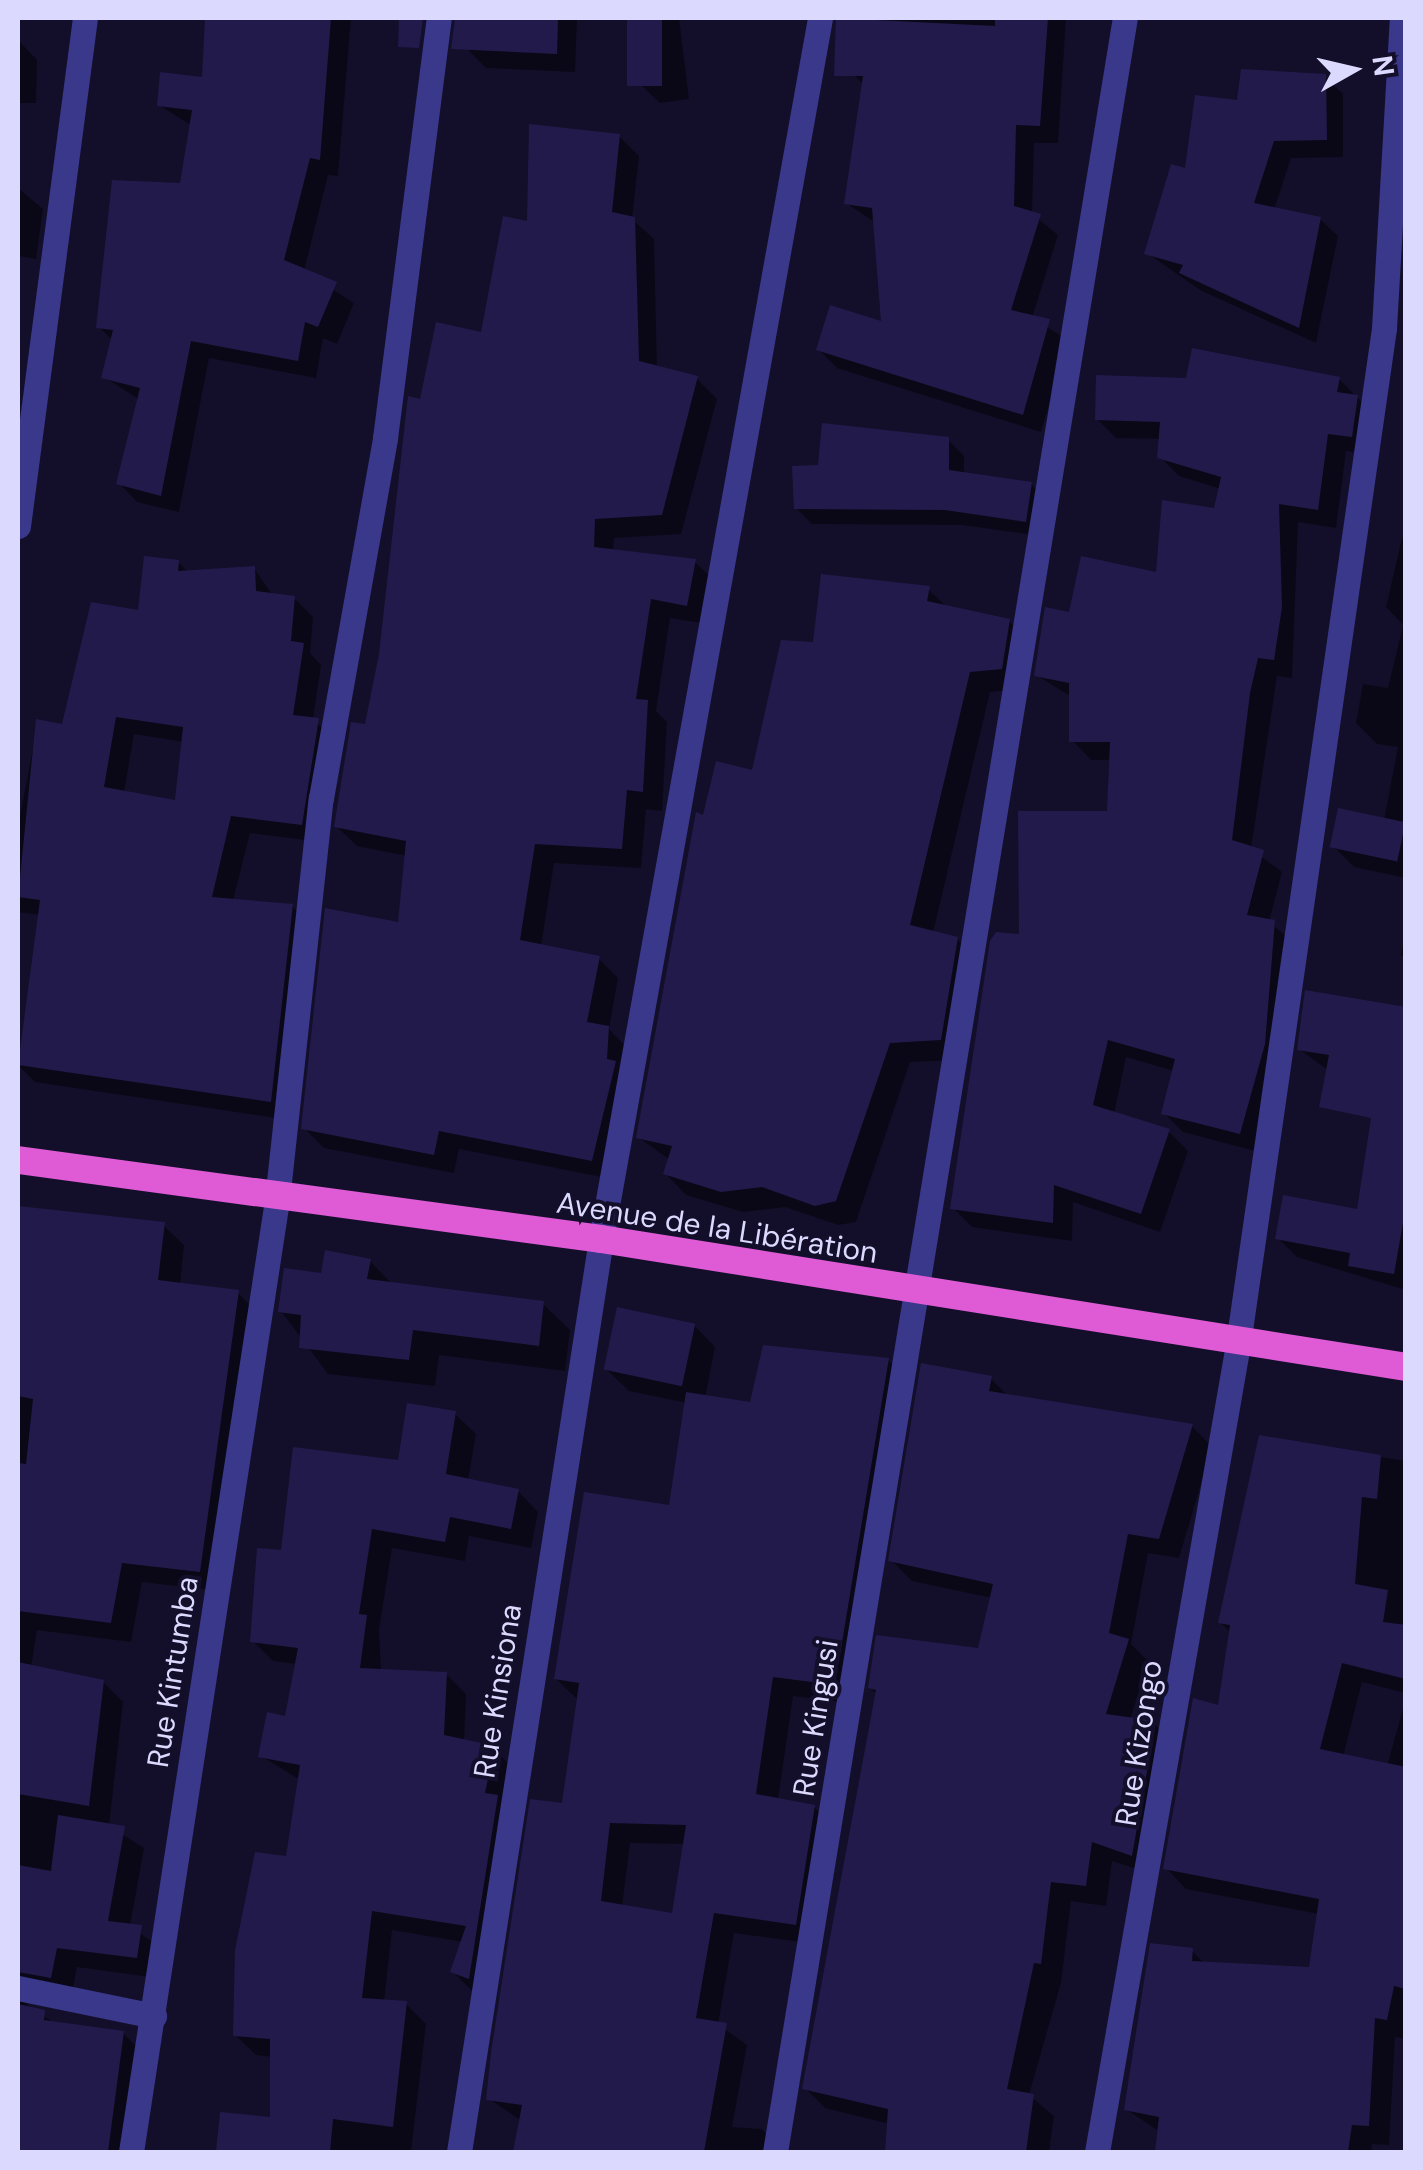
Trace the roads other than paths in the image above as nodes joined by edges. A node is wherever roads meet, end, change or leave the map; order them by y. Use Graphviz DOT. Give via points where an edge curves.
graph roads {
  1 [pos="85,18"];
  2 [pos="439,18"];
  3 [pos="820,18"];
  4 [pos="1125,18"];
  5 [pos="1402,18"];
  6 [pos="18,526"];
  7 [pos="18,1160"];
  8 [pos="277,1200"];
  9 [pos="601,1238"];
  10 [pos="918,1294"];
  11 [pos="1238,1344"];
  12 [pos="1406,1367"];
  13 [pos="18,1988"];
  14 [pos="154,2016"];
  15 [pos="131,2152"];
  16 [pos="459,2152"];
  17 [pos="775,2152"];
  18 [pos="1096,2152"];
  1 -- 6 [label="street"];
  2 -- 8 [label="street, Rue Kintumba" via="384,438 321,798"];
  3 -- 9 [label="street, Rue Kinsiona"];
  4 -- 10 [label="street, Rue Kingusi"];
  5 -- 11 [label="street, Rue Kizongo" via="1384,328"];
  7 -- 8 [label="highway, Avenue de la Libération"];
  8 -- 9 [label="highway, Avenue de la Libération"];
  8 -- 14 [label="street, Rue Kintumba"];
  9 -- 10 [label="highway, Avenue de la Libération"];
  9 -- 16 [label="street, Rue Kinsiona"];
  10 -- 11 [label="highway, Avenue de la Libération"];
  10 -- 17 [label="street, Rue Kingusi"];
  11 -- 12 [label="highway, Avenue de la Libération"];
  11 -- 18 [label="street, Rue Kizongo"];
  13 -- 14 [label="street"];
  14 -- 15 [label="street, Rue Kintumba"];
}
